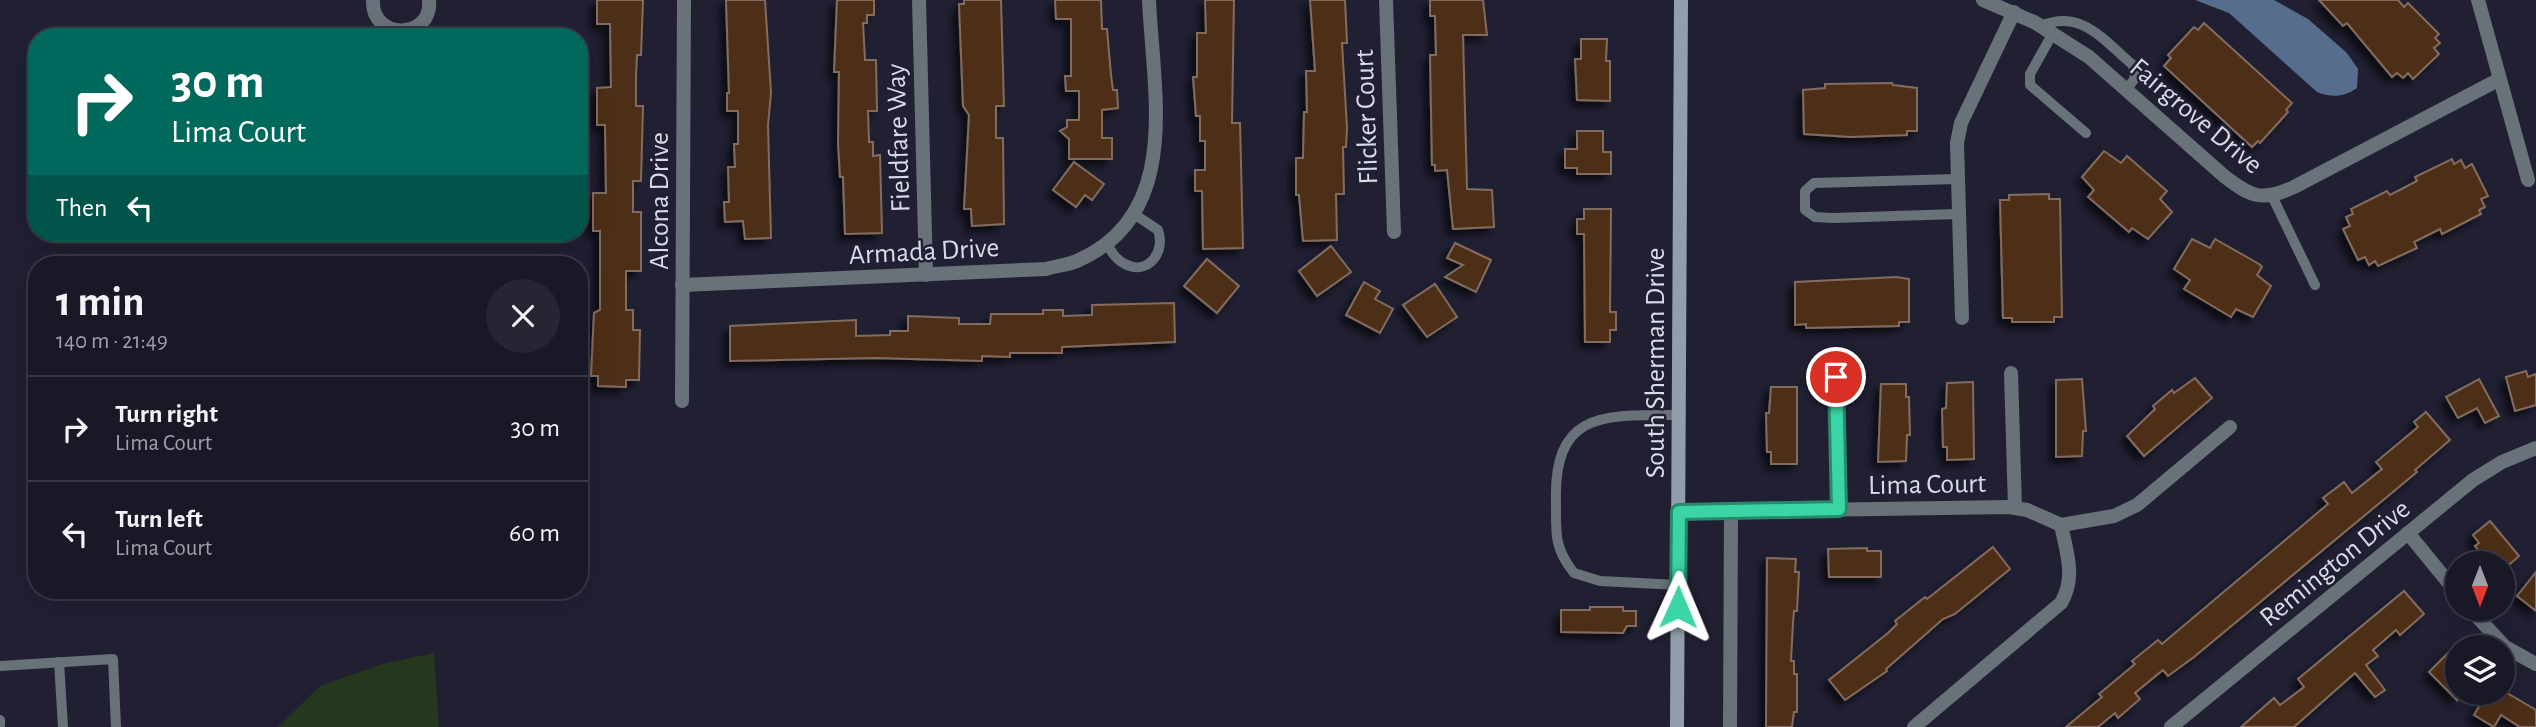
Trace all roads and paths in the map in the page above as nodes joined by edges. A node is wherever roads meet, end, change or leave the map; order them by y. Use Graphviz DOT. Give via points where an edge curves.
graph roads {
  1 [pos="373,0"];
  2 [pos="429,0"];
  3 [pos="684,0"];
  4 [pos="919,0"];
  5 [pos="1149,0"];
  6 [pos="1386,0"];
  7 [pos="1681,0"];
  8 [pos="1983,0"];
  9 [pos="2478,0"];
  10 [pos="2014,12"];
  11 [pos="386,28"];
  12 [pos="413,28"];
  13 [pos="2047,30"];
  14 [pos="2498,80"];
  15 [pos="2127,89"];
  16 [pos="2085,133"];
  17 [pos="1957,179"];
  18 [pos="2528,180"];
  19 [pos="2272,195"];
  20 [pos="1135,214"];
  21 [pos="1958,214"];
  22 [pos="1394,232"];
  23 [pos="1106,243"];
  24 [pos="926,275"];
  25 [pos="682,285"];
  26 [pos="2315,285"];
  27 [pos="1962,318"];
  28 [pos="2011,373"];
  29 [pos="1836,377"];
  30 [pos="682,401"];
  31 [pos="1679,415"];
  32 [pos="2230,427"];
  33 [pos="2536,448"];
  34 [pos="2015,508"];
  35 [pos="1839,509"];
  36 [pos="1731,511"];
  37 [pos="1679,512"];
  38 [pos="2061,525"];
  39 [pos="2408,533"];
  40 [pos="2445,578"];
  41 [pos="1678,586"];
  42 [pos="2481,621"];
  43 [pos="59,662"];
  44 [pos="2536,664"];
  45 [pos="0,666"];
  46 [pos="63,727"];
  47 [pos="116,727"];
  48 [pos="1677,727"];
  49 [pos="1730,727"];
  50 [pos="1914,727"];
  51 [pos="2171,727"];
  1 -- 11 [label="street" via="374,13"];
  2 -- 12 [label="street" via="427,15"];
  3 -- 25 [label="street, Alcona Drive"];
  4 -- 24 [label="street, Fieldfare Way"];
  5 -- 20 [label="street" via="1156,148 1150,182"];
  6 -- 22 [label="street, Flicker Court"];
  7 -- 31 [label="street, South Sherman Drive"];
  8 -- 10 [label="street, Fairgrove Drive"];
  9 -- 14 [label="street"];
  10 -- 13 [label="street, Fairgrove Drive"];
  10 -- 17 [label="street" via="1961,123 1956,143"];
  13 -- 15 [label="street, Fairgrove Drive" via="2097,62"];
  13 -- 15 [label="lane" via="2064,19 2084,24 2133,65 2135,78"];
  13 -- 16 [label="lane" via="2030,85"];
  14 -- 18 [label="street"];
  14 -- 19 [label="street, Fairgrove Drive"];
  15 -- 19 [label="street, Fairgrove Drive" via="2246,193"];
  17 -- 21 [label="street"];
  17 -- 21 [label="lane" via="1814,183 1805,191 1805,211 1833,218"];
  19 -- 26 [label="lane"];
  20 -- 23 [label="street"];
  20 -- 23 [label="lane" via="1155,226 1160,237 1159,252 1151,262 1142,267 1125,264"];
  21 -- 27 [label="street"];
  23 -- 24 [label="street, Armada Drive" via="1076,261 1046,269"];
  24 -- 25 [label="street, Armada Drive"];
  25 -- 30 [label="street, Alcona Drive"];
  28 -- 34 [label="street, Lima Court"];
  29 -- 35 [label="street, Lima Court"];
  31 -- 37 [label="street, South Sherman Drive"];
  31 -- 41 [label="lane" via="1621,415 1593,421 1573,432 1565,444 1555,485 1557,546 1574,573 1600,581"];
  32 -- 38 [label="street" via="2137,505 2114,516"];
  33 -- 39 [label="street, Remington Drive" via="2487,470"];
  34 -- 35 [label="street, Lima Court"];
  34 -- 38 [label="street, Lima Court"];
  35 -- 36 [label="street, Lima Court"];
  36 -- 37 [label="street, Lima Court"];
  36 -- 49 [label="street"];
  37 -- 41 [label="street, South Sherman Drive"];
  38 -- 50 [label="street" via="2070,572 2061,603"];
  39 -- 40 [label="street"];
  39 -- 51 [label="street, Remington Drive"];
  41 -- 48 [label="street, South Sherman Drive"];
  42 -- 44 [label="street" via="2505,646"];
  43 -- 45 [label="lane"];
  43 -- 46 [label="lane"];
  43 -- 47 [label="lane" via="113,659"];
}
